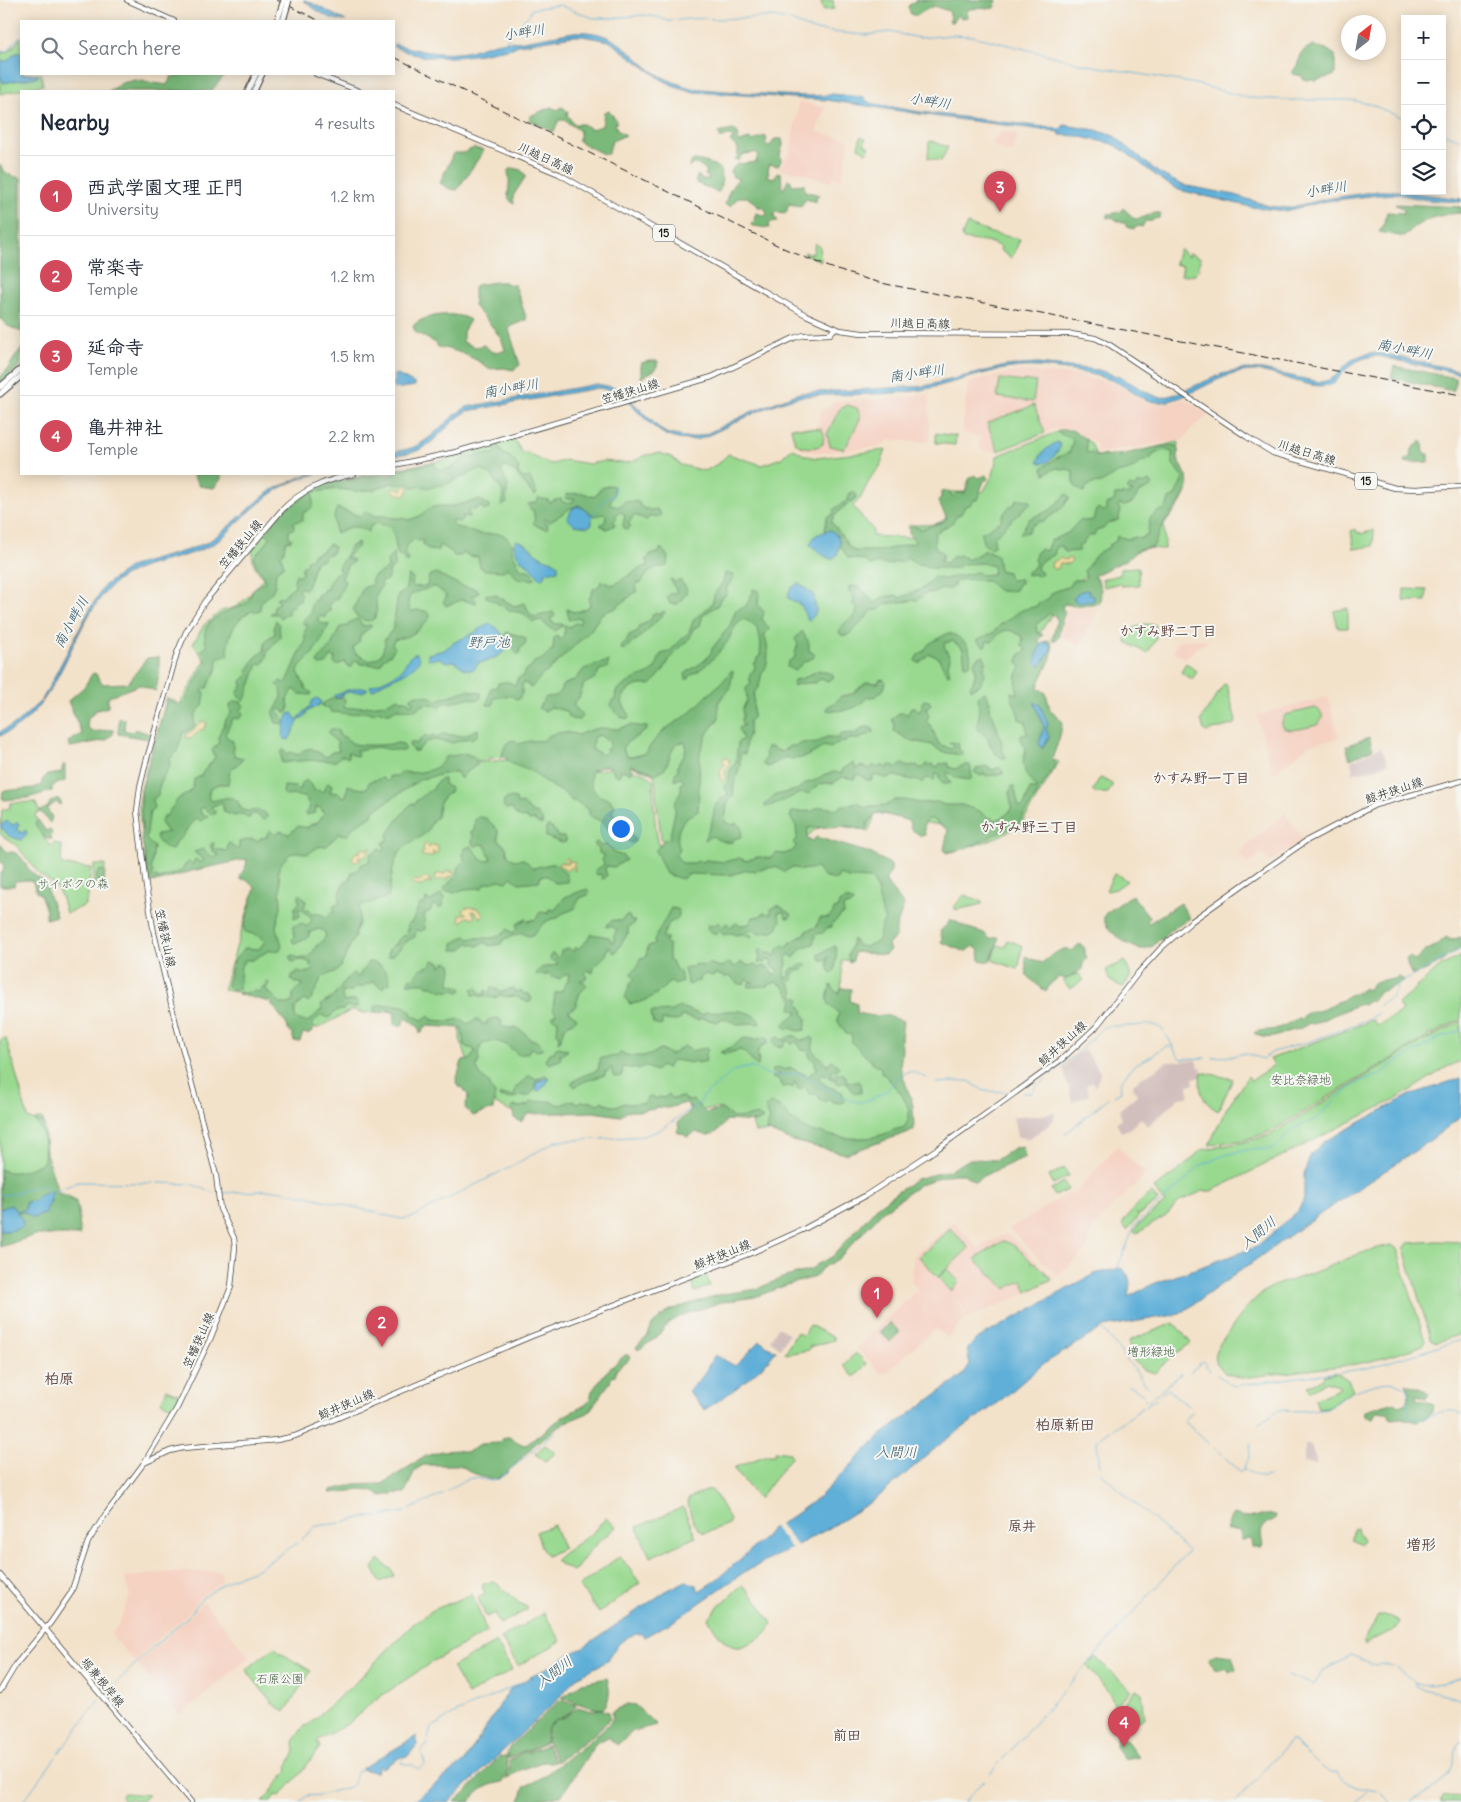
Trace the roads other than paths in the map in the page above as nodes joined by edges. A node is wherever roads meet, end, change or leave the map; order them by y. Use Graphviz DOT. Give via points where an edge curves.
graph roads {
  1 [pos="126,0"];
  2 [pos="284,0"];
  3 [pos="289,0"];
  4 [pos="172,20"];
  5 [pos="277,20"];
  6 [pos="282,20"];
  7 [pos="256,75"];
  8 [pos="262,75"];
  9 [pos="319,75"];
  10 [pos="248,90"];
  11 [pos="254,90"];
  12 [pos="356,90"];
  13 [pos="395,105"];
  14 [pos="835,328"];
  15 [pos="20,370"];
  16 [pos="20,377"];
  17 [pos="0,387"];
  18 [pos="0,394"];
  19 [pos="395,466"];
  20 [pos="351,475"];
  21 [pos="1461,486"];
  22 [pos="1461,780"];
  23 [pos="144,1463"];
  24 [pos="0,1575"];
  25 [pos="46,1629"];
  26 [pos="0,1691"];
  27 [pos="191,1802"];
  1 -- 4 [label="main road"];
  2 -- 5 [label="highway, bridge"];
  3 -- 6 [label="highway, bridge"];
  7 -- 10 [label="highway"];
  8 -- 11 [label="highway"];
  9 -- 12 [label="main road"];
  13 -- 14 [label="main road, 川越日高線 / 15" via="559,174 806,315"];
  14 -- 19 [label="main road, 笠幡狭山線" via="830,334 794,338 718,375 456,452"];
  14 -- 21 [label="main road, 川越日高線 / 15" via="862,333 1088,336 1110,345 1260,446 1284,456 1395,488"];
  15 -- 17 [label="highway"];
  16 -- 18 [label="highway"];
  20 -- 23 [label="main road, 笠幡狭山線" via="317,485 286,505 198,612 177,652 140,787 138,823 154,933 216,1175 220,1209 235,1247 228,1297 177,1408"];
  22 -- 23 [label="main road, 鯨井狭山線" via="1375,805 1298,846 1171,938 1144,966 1096,1027 1053,1067 910,1168 809,1226 766,1247 532,1336 295,1436 183,1448"];
  23 -- 25 [label="main road, 鯨井狭山線" via="97,1527 85,1549 71,1593"];
  24 -- 25 [label="main road, 堀兼根岸線"];
  25 -- 26 [label="main road, 鯨井狭山線" via="17,1663"];
  25 -- 27 [label="main road, 堀兼根岸線"];
}
